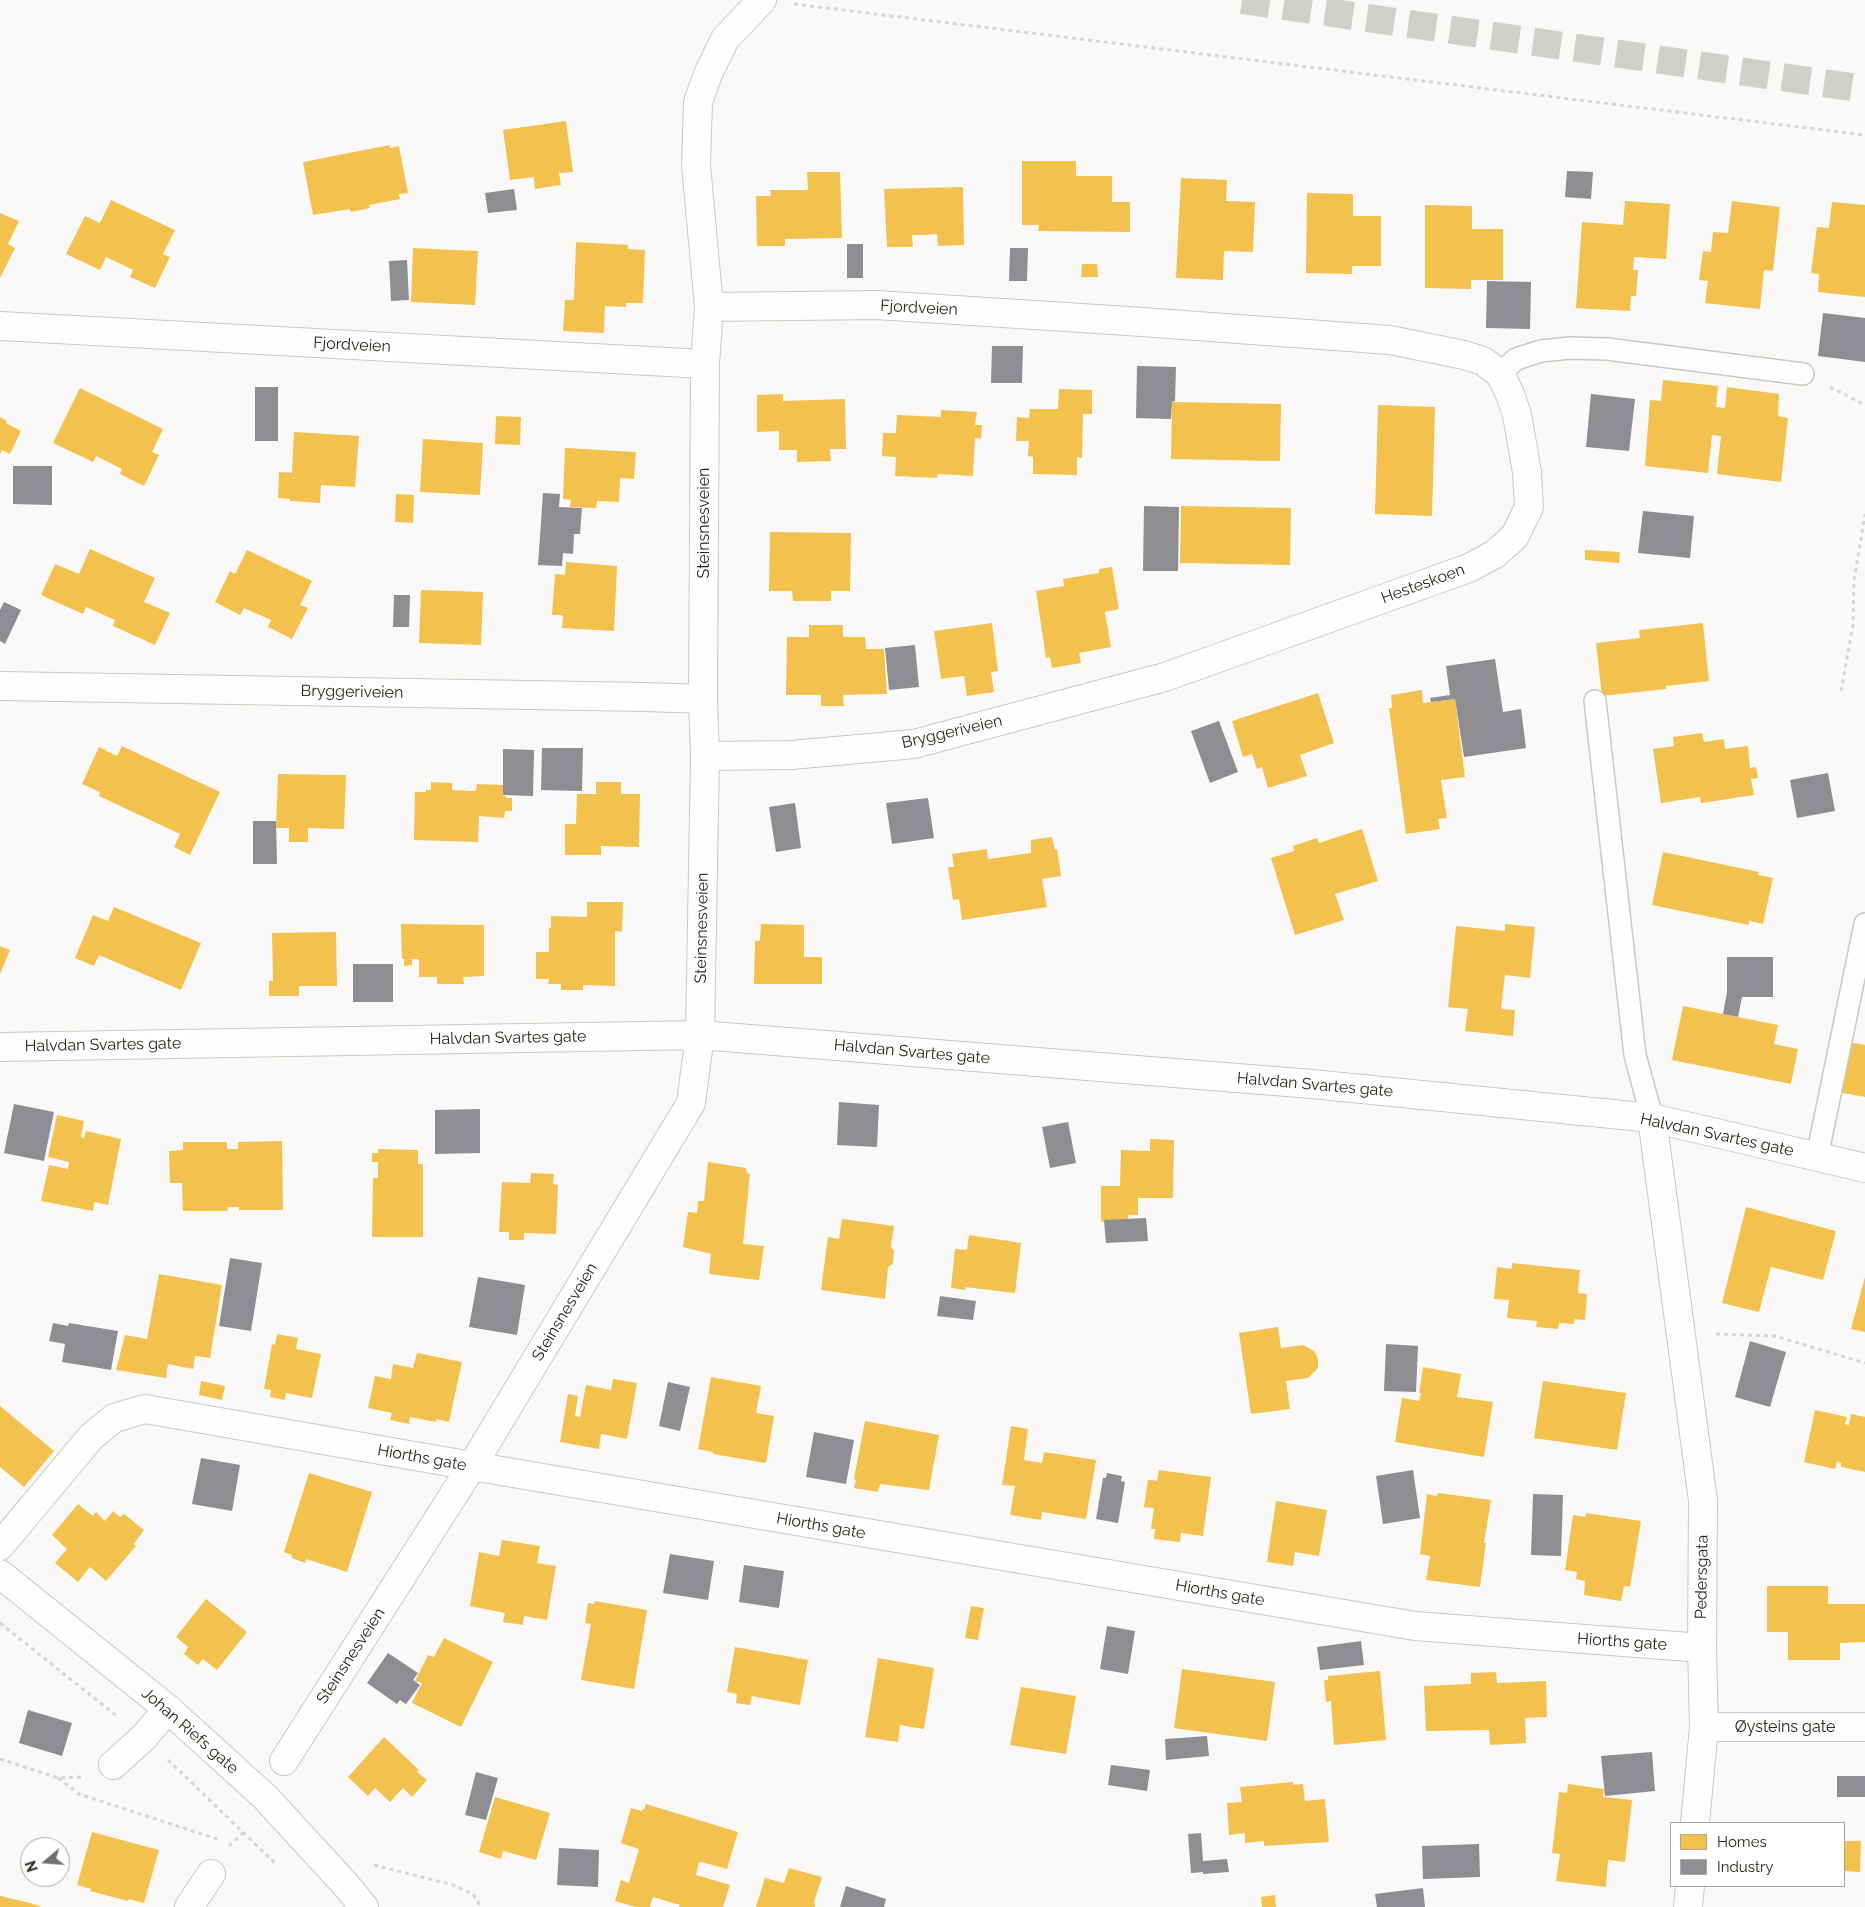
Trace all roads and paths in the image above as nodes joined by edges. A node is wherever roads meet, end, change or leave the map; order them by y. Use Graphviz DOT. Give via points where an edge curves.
graph roads {
  1 [pos="762,0"];
  2 [pos="1865,135"];
  3 [pos="709,307"];
  4 [pos="0,326"];
  5 [pos="705,364"];
  6 [pos="1500,374"];
  7 [pos="1803,374"];
  8 [pos="1865,405"];
  9 [pos="1865,514"];
  10 [pos="1164,677"];
  11 [pos="0,686"];
  12 [pos="1842,691"];
  13 [pos="703,699"];
  14 [pos="1594,701"];
  15 [pos="705,756"];
  16 [pos="1865,924"];
  17 [pos="700,1035"];
  18 [pos="0,1047"];
  19 [pos="1652,1118"];
  20 [pos="1817,1157"];
  21 [pos="1865,1168"];
  22 [pos="1680,1332"];
  23 [pos="1865,1364"];
  24 [pos="472,1466"];
  25 [pos="0,1546"];
  26 [pos="0,1574"];
  27 [pos="0,1623"];
  28 [pos="1702,1648"];
  29 [pos="168,1710"];
  30 [pos="122,1720"];
  31 [pos="1704,1727"];
  32 [pos="1865,1727"];
  33 [pos="164,1757"];
  34 [pos="0,1759"];
  35 [pos="284,1760"];
  36 [pos="113,1765"];
  37 [pos="58,1778"];
  38 [pos="1695,1822"];
  39 [pos="230,1845"];
  40 [pos="371,1864"];
  41 [pos="278,1866"];
  42 [pos="211,1874"];
  43 [pos="1690,1887"];
  44 [pos="189,1907"];
  45 [pos="364,1907"];
  46 [pos="481,1907"];
  47 [pos="1688,1907"];
  1 -- 2 [label="path"];
  1 -- 3 [label="street, Steinsnesveien" via="725,39 698,102 696,165"];
  3 -- 5 [label="street, Steinsnesveien"];
  3 -- 6 [label="street, Fjordveien" via="877,305 1390,340 1483,361"];
  4 -- 5 [label="street, Fjordveien"];
  5 -- 13 [label="street, Steinsnesveien"];
  6 -- 7 [label="lane" via="1516,360 1541,351 1570,348 1607,349"];
  6 -- 10 [label="street, Hesteskoen" via="1517,415 1528,472 1529,507 1515,536 1495,554 1469,568"];
  7 -- 8 [label="path"];
  9 -- 12 [label="path"];
  10 -- 15 [label="street, Bryggeriveien" via="914,744 791,755"];
  11 -- 13 [label="street, Bryggeriveien"];
  13 -- 15 [label="street, Steinsnesveien"];
  14 -- 19 [label="lane" via="1635,1055"];
  15 -- 17 [label="street, Steinsnesveien"];
  16 -- 20 [label="lane, Halvdan Svartes gate"];
  17 -- 18 [label="street, Halvdan Svartes gate"];
  17 -- 19 [label="street, Halvdan Svartes gate" via="1312,1084"];
  17 -- 24 [label="street, Steinsnesveien" via="691,1103"];
  19 -- 20 [label="street, Halvdan Svartes gate"];
  19 -- 22 [label="street, Pedersgata"];
  20 -- 21 [label="street, Halvdan Svartes gate"];
  22 -- 23 [label="path" via="1775,1336"];
  22 -- 28 [label="street, Pedersgata" via="1703,1501"];
  24 -- 25 [label="street, Hiorths gate" via="145,1409 114,1418 91,1438"];
  24 -- 28 [label="street, Hiorths gate" via="1414,1626"];
  24 -- 35 [label="street, Steinsnesveien"];
  26 -- 29 [label="street, Johan Riefs gate"];
  27 -- 30 [label="path"];
  28 -- 31 [label="street, Pedersgata"];
  29 -- 36 [label="street"];
  29 -- 45 [label="street, Johan Riefs gate" via="265,1798"];
  31 -- 32 [label="street, Øysteins gate"];
  31 -- 38 [label="street, Pedersgata"];
  33 -- 41 [label="path"];
  34 -- 37 [label="path"];
  36 -- 37 [label="path" via="85,1776"];
  37 -- 39 [label="path" via="79,1794 216,1837"];
  40 -- 46 [label="path" via="452,1885 473,1894"];
  42 -- 44 [label="street"];
  43 -- 47 [label="street"];
}
